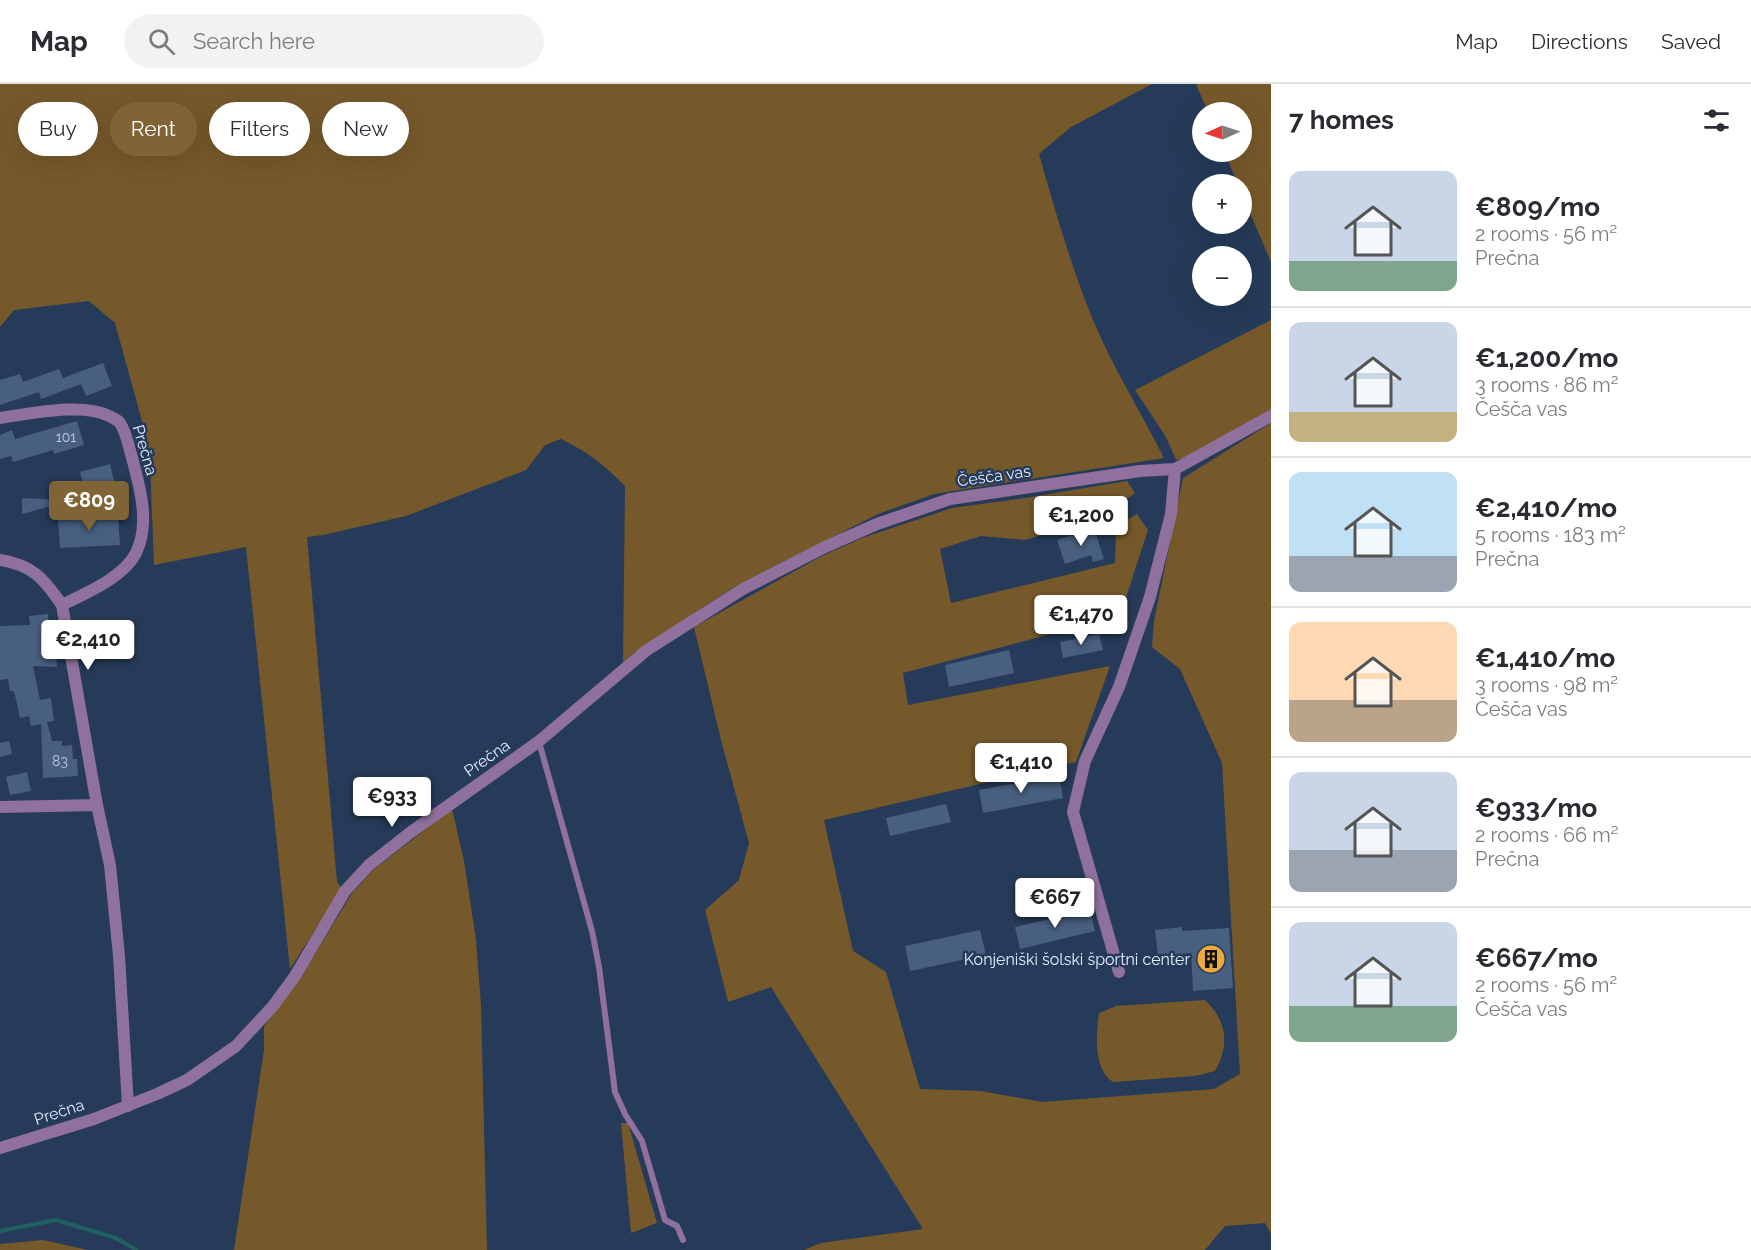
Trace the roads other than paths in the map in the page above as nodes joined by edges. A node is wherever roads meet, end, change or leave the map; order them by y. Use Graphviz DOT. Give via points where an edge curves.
graph roads {
  1 [pos="1271,416"];
  2 [pos="0,418"];
  3 [pos="1174,469"];
  4 [pos="825,547"];
  5 [pos="0,560"];
  6 [pos="62,605"];
  7 [pos="538,742"];
  8 [pos="96,805"];
  9 [pos="0,807"];
  10 [pos="1119,972"];
  11 [pos="128,1106"];
  12 [pos="0,1148"];
  13 [pos="683,1240"];
  1 -- 3 [label="street, Češča vas"];
  2 -- 6 [label="street, Prečna" via="91,410 120,422 127,437 143,508 135,554 117,575"];
  3 -- 4 [label="street, Češča vas" via="950,499"];
  3 -- 10 [label="street" via="1171,514 1150,597 1119,687 1085,761 1073,812"];
  4 -- 7 [label="street, Prečna" via="743,590 647,650"];
  5 -- 6 [label="street" via="29,568 47,583"];
  6 -- 8 [label="street"];
  7 -- 11 [label="street, Prečna" via="369,865 345,891 295,976 236,1046 187,1080"];
  7 -- 13 [label="lane" via="592,931 615,1092 642,1141 665,1220 677,1226"];
  8 -- 9 [label="street"];
  8 -- 11 [label="street" via="110,865"];
  11 -- 12 [label="street, Prečna"];
}
